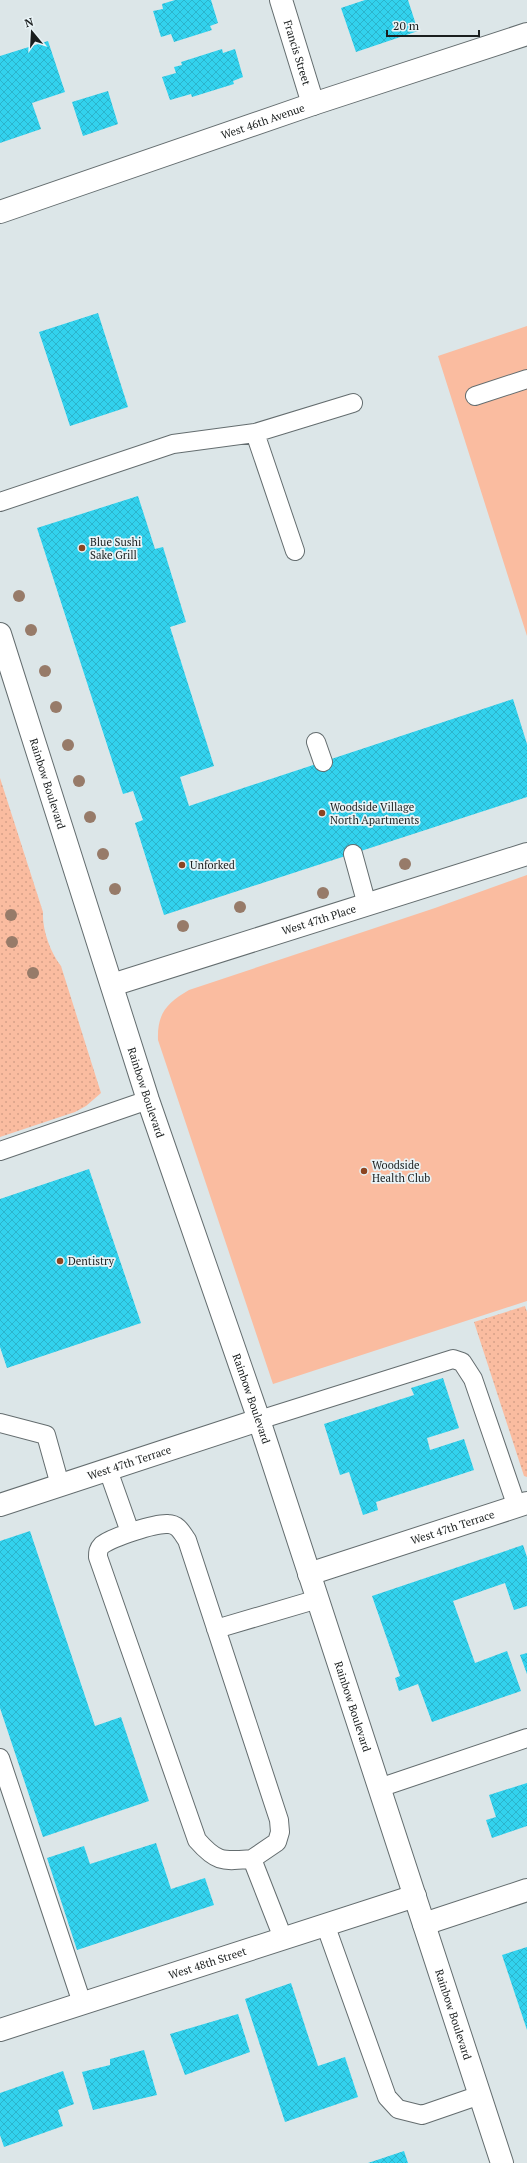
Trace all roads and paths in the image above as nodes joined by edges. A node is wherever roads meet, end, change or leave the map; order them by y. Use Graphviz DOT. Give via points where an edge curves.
graph roads {
  1 [pos="281,0"];
  2 [pos="527,34"];
  3 [pos="313,104"];
  4 [pos="0,212"];
  5 [pos="527,379"];
  6 [pos="475,396"];
  7 [pos="353,403"];
  8 [pos="255,433"];
  9 [pos="0,502"];
  10 [pos="295,551"];
  11 [pos="0,634"];
  12 [pos="316,742"];
  13 [pos="323,762"];
  14 [pos="353,854"];
  15 [pos="527,854"];
  16 [pos="367,905"];
  17 [pos="112,985"];
  18 [pos="148,1100"];
  19 [pos="0,1151"];
  20 [pos="258,1420"];
  21 [pos="0,1422"];
  22 [pos="108,1470"];
  23 [pos="60,1485"];
  24 [pos="0,1505"];
  25 [pos="524,1507"];
  26 [pos="130,1532"];
  27 [pos="309,1574"];
  28 [pos="318,1599"];
  29 [pos="216,1629"];
  30 [pos="527,1738"];
  31 [pos="0,1758"];
  32 [pos="379,1788"];
  33 [pos="252,1859"];
  34 [pos="527,1890"];
  35 [pos="415,1896"];
  36 [pos="324,1924"];
  37 [pos="424,1924"];
  38 [pos="284,1938"];
  39 [pos="82,2003"];
  40 [pos="0,2030"];
  41 [pos="480,2096"];
  42 [pos="502,2163"];
  1 -- 3 [label="street, Francis Street"];
  2 -- 3 [label="street, West 46th Avenue"];
  3 -- 4 [label="street, West 46th Avenue"];
  5 -- 6 [label="lane"];
  7 -- 8 [label="lane"];
  8 -- 9 [label="lane" via="173,444"];
  8 -- 10 [label="lane"];
  11 -- 17 [label="street, Rainbow Boulevard"];
  12 -- 13 [label="lane"];
  14 -- 16 [label="lane"];
  15 -- 16 [label="street, West 47th Place"];
  16 -- 17 [label="street, West 47th Place"];
  17 -- 18 [label="street, Rainbow Boulevard"];
  18 -- 19 [label="lane"];
  18 -- 20 [label="street, Rainbow Boulevard"];
  20 -- 22 [label="street, West 47th Terrace"];
  20 -- 25 [label="lane" via="453,1359 462,1362 473,1379"];
  20 -- 27 [label="street, Rainbow Boulevard"];
  21 -- 23 [label="lane" via="46,1436"];
  22 -- 23 [label="street, West 47th Terrace"];
  22 -- 26 [label="lane"];
  23 -- 24 [label="street, West 47th Terrace"];
  25 -- 27 [label="street, West 47th Terrace"];
  26 -- 29 [label="lane" via="168,1524 178,1527 187,1540"];
  26 -- 33 [label="lane" via="102,1546 98,1551 98,1557 197,1840 210,1855 226,1861"];
  27 -- 28 [label="street, Rainbow Boulevard"];
  28 -- 29 [label="lane"];
  28 -- 32 [label="street, Rainbow Boulevard"];
  29 -- 33 [label="lane" via="279,1820 278,1842"];
  30 -- 32 [label="lane"];
  31 -- 39 [label="lane"];
  32 -- 35 [label="street, Rainbow Boulevard"];
  33 -- 38 [label="lane"];
  34 -- 37 [label="street"];
  35 -- 36 [label="street, West 48th Street"];
  35 -- 37 [label="street, Rainbow Boulevard"];
  36 -- 38 [label="street, West 48th Street"];
  36 -- 41 [label="lane" via="387,2097 398,2109 422,2115"];
  37 -- 41 [label="street, Rainbow Boulevard"];
  38 -- 39 [label="street, West 48th Street"];
  39 -- 40 [label="street, West 48th Street"];
  41 -- 42 [label="street, Rainbow Boulevard"];
}
